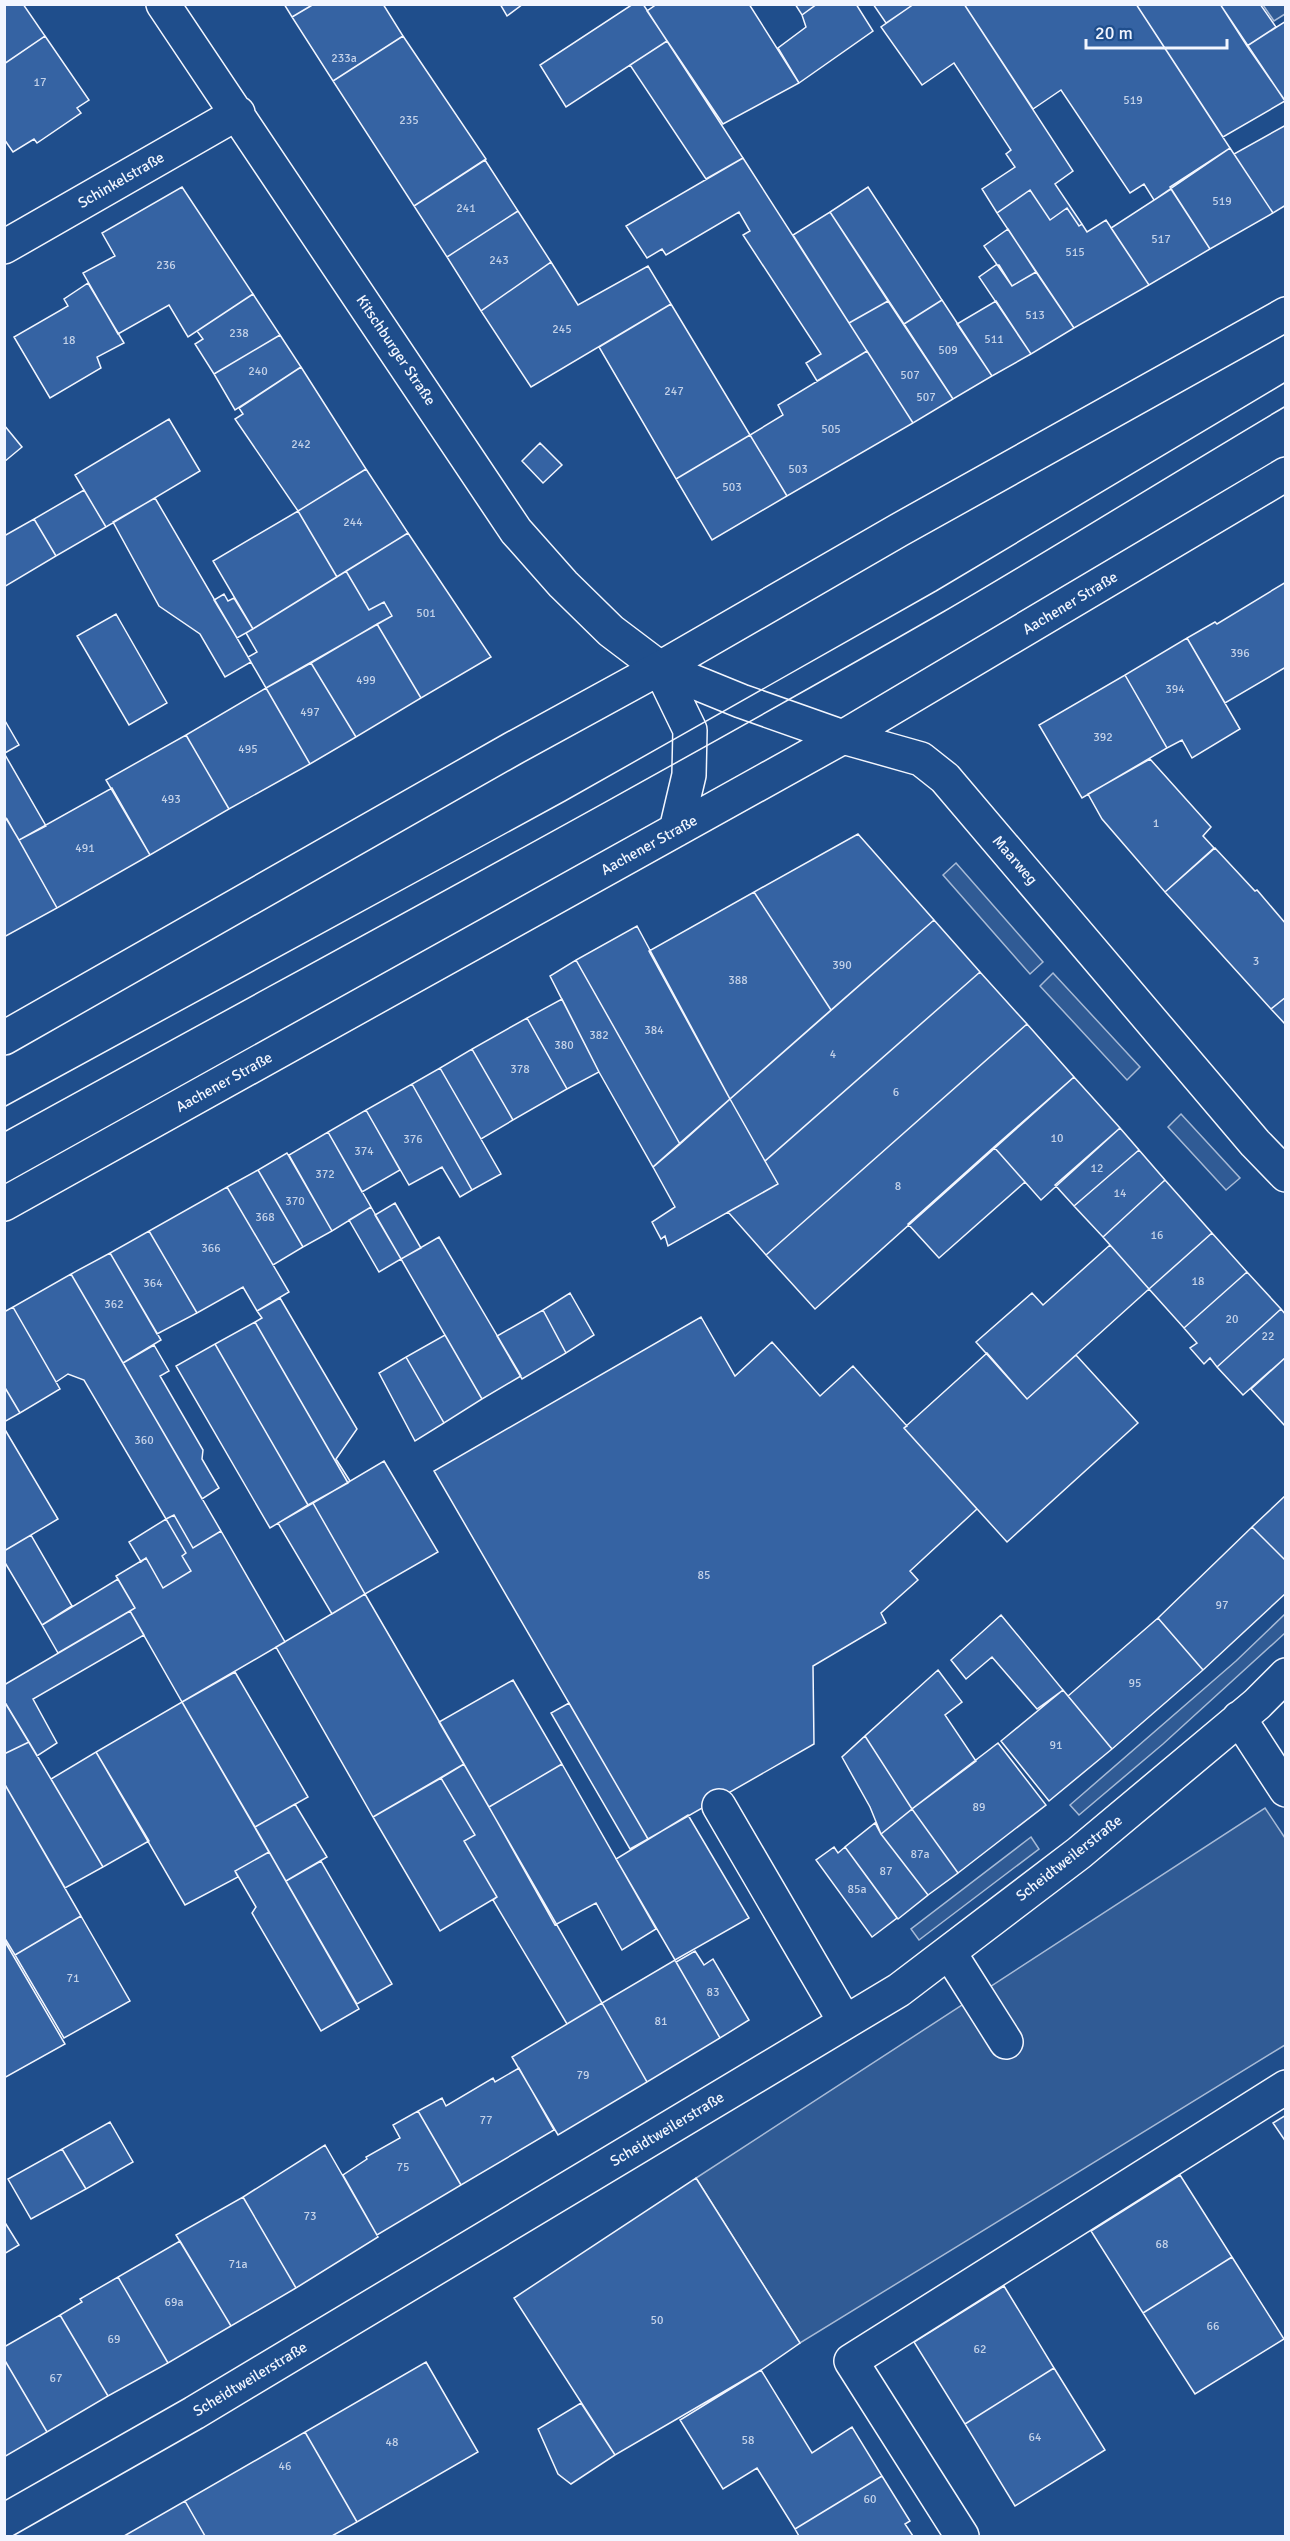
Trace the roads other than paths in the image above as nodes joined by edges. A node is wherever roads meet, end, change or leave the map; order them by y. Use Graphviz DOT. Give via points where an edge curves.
graph roads {
  1 [pos="163,4"];
  2 [pos="238,113"];
  3 [pos="4,247"];
  4 [pos="1286,314"];
  5 [pos="1286,474"];
  6 [pos="660,668"];
  7 [pos="843,737"];
  8 [pos="676,830"];
  9 [pos="4,1038"];
  10 [pos="1286,1175"];
  11 [pos="4,1204"];
  12 [pos="1286,1675"];
  13 [pos="1239,1718"];
  14 [pos="1286,1790"];
  15 [pos="719,1806"];
  16 [pos="949,1952"];
  17 [pos="845,2022"];
  18 [pos="1006,2042"];
  19 [pos="1286,2087"];
  20 [pos="4,2522"];
  21 [pos="962,2536"];
  1 -- 2 [label="main road, Kitschburger Straße"];
  2 -- 3 [label="main road, Schinkelstraße"];
  2 -- 6 [label="main road, Kitschburger Straße" via="516,531 611,631"];
  4 -- 6 [label="main road"];
  5 -- 7 [label="main road, Aachener Straße"];
  6 -- 7 [label="main road, Maarweg"];
  6 -- 8 [label="main road" via="690,730 689,775"];
  6 -- 9 [label="main road"];
  7 -- 8 [label="main road, Aachener Straße"];
  7 -- 10 [label="main road, Maarweg" via="921,759 945,778"];
  8 -- 11 [label="main road, Aachener Straße"];
  12 -- 13 [label="main road, Scheidtweilerstraße"];
  13 -- 14 [label="main road"];
  13 -- 16 [label="main road, Scheidtweilerstraße" via="1079,1853"];
  15 -- 17 [label="main road"];
  16 -- 17 [label="main road, Scheidtweilerstraße" via="899,1990"];
  16 -- 18 [label="main road"];
  17 -- 20 [label="main road, Scheidtweilerstraße" via="213,2402"];
  19 -- 21 [label="main road" via="851,2361"];
}
